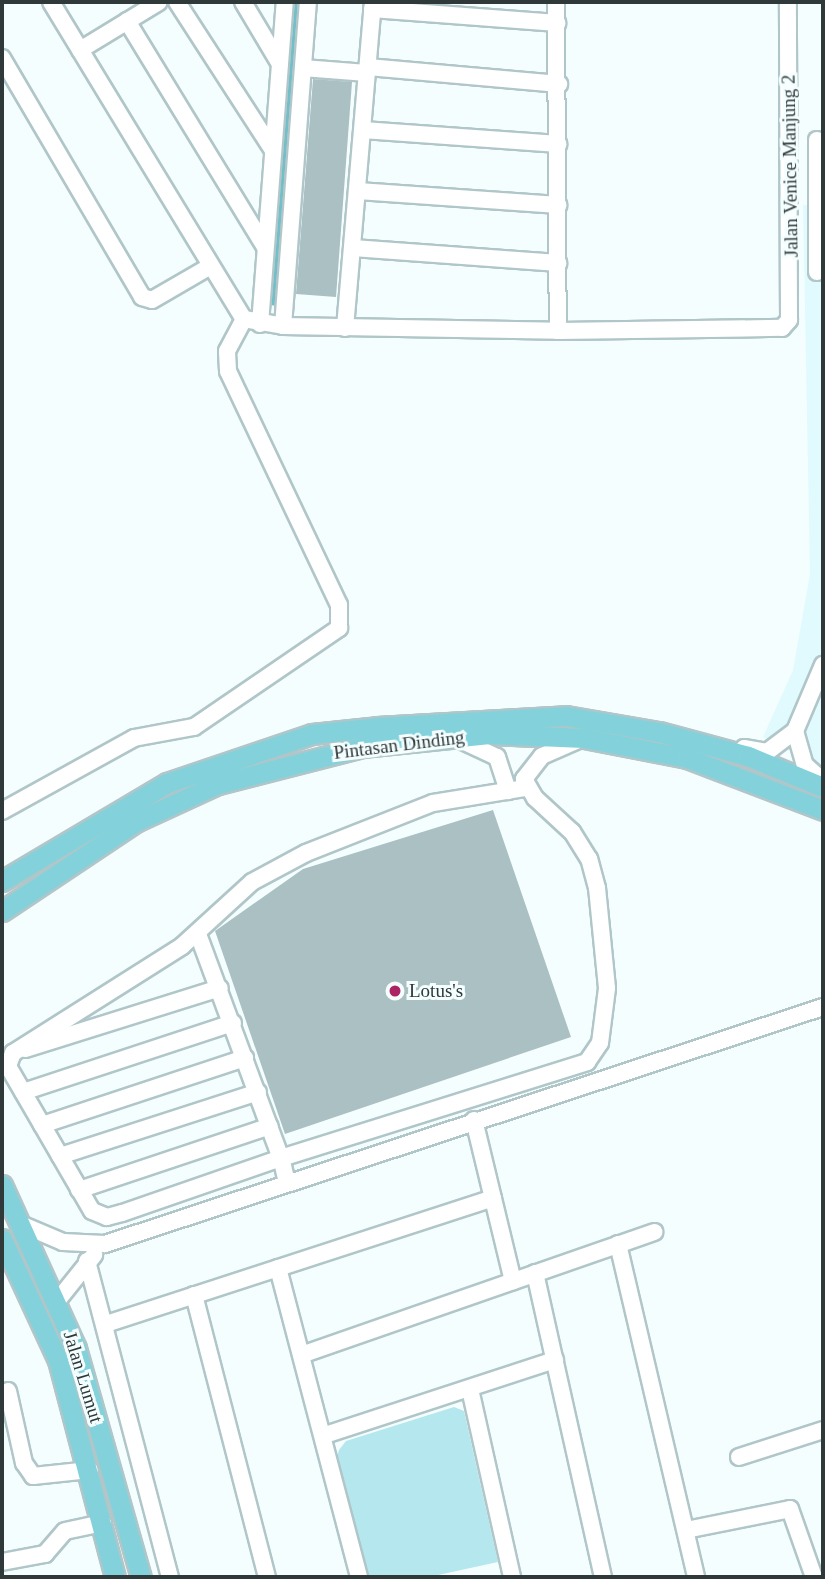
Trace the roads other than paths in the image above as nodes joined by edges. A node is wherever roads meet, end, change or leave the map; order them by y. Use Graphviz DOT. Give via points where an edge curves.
graph roads {
  1 [pos="52,2"];
  2 [pos="159,2"];
  3 [pos="177,2"];
  4 [pos="243,2"];
  5 [pos="285,2"];
  6 [pos="308,2"];
  7 [pos="556,2"];
  8 [pos="788,2"];
  9 [pos="373,5"];
  10 [pos="127,21"];
  11 [pos="557,23"];
  12 [pos="80,50"];
  13 [pos="2,58"];
  14 [pos="280,64"];
  15 [pos="303,68"];
  16 [pos="368,70"];
  17 [pos="559,84"];
  18 [pos="363,130"];
  19 [pos="789,140"];
  20 [pos="820,140"];
  21 [pos="559,144"];
  22 [pos="272,149"];
  23 [pos="358,191"];
  24 [pos="820,204"];
  25 [pos="558,205"];
  26 [pos="265,247"];
  27 [pos="353,248"];
  28 [pos="558,263"];
  29 [pos="209,267"];
  30 [pos="792,272"];
  31 [pos="820,272"];
  32 [pos="252,322"];
  33 [pos="283,326"];
  34 [pos="345,328"];
  35 [pos="558,331"];
  36 [pos="823,665"];
  37 [pos="795,731"];
  38 [pos="659,732"];
  39 [pos="455,737"];
  40 [pos="584,738"];
  41 [pos="823,781"];
  42 [pos="823,787"];
  43 [pos="526,788"];
  44 [pos="508,791"];
  45 [pos="823,810"];
  46 [pos="2,811"];
  47 [pos="2,881"];
  48 [pos="2,911"];
  49 [pos="198,934"];
  50 [pos="220,988"];
  51 [pos="823,1007"];
  52 [pos="233,1023"];
  53 [pos="13,1053"];
  54 [pos="245,1058"];
  55 [pos="519,1084"];
  56 [pos="23,1092"];
  57 [pos="258,1092"];
  58 [pos="524,1102"];
  59 [pos="474,1120"];
  60 [pos="42,1125"];
  61 [pos="270,1126"];
  62 [pos="60,1156"];
  63 [pos="281,1158"];
  64 [pos="286,1183"];
  65 [pos="2,1185"];
  66 [pos="79,1190"];
  67 [pos="493,1198"];
  68 [pos="23,1225"];
  69 [pos="654,1232"];
  70 [pos="2,1239"];
  71 [pos="105,1244"];
  72 [pos="618,1244"];
  73 [pos="2,1248"];
  74 [pos="87,1261"];
  75 [pos="16,1264"];
  76 [pos="278,1268"];
  77 [pos="535,1273"];
  78 [pos="513,1281"];
  79 [pos="194,1295"];
  80 [pos="58,1300"];
  81 [pos="106,1324"];
  82 [pos="304,1354"];
  83 [pos="555,1360"];
  84 [pos="470,1389"];
  85 [pos="8,1391"];
  86 [pos="823,1430"];
  87 [pos="325,1435"];
  88 [pos="739,1457"];
  89 [pos="90,1470"];
  90 [pos="103,1523"];
  91 [pos="686,1530"];
  92 [pos="816,1548"];
  93 [pos="2,1562"];
  94 [pos="115,1577"];
  95 [pos="141,1577"];
  96 [pos="170,1577"];
  97 [pos="267,1577"];
  98 [pos="359,1577"];
  99 [pos="512,1577"];
  100 [pos="603,1577"];
  101 [pos="696,1577"];
  102 [pos="814,1577"];
  1 -- 12 [label="street"];
  2 -- 10 [label="street"];
  3 -- 22 [label="street"];
  4 -- 14 [label="street"];
  5 -- 14 [label="street"];
  6 -- 15 [label="street"];
  7 -- 11 [label="street"];
  8 -- 19 [label="street, Jalan Venice Manjung 2"];
  9 -- 11 [label="street"];
  9 -- 16 [label="street"];
  10 -- 12 [label="street"];
  10 -- 26 [label="street"];
  11 -- 17 [label="street"];
  12 -- 29 [label="street"];
  13 -- 29 [label="street" via="142,297 152,300"];
  14 -- 22 [label="street"];
  15 -- 16 [label="street"];
  15 -- 33 [label="street"];
  16 -- 17 [label="street"];
  16 -- 18 [label="street"];
  17 -- 21 [label="street"];
  18 -- 21 [label="street"];
  18 -- 23 [label="street"];
  19 -- 20 [label="street"];
  19 -- 30 [label="street, Jalan Venice Manjung 2"];
  20 -- 24 [label="street"];
  21 -- 25 [label="street"];
  22 -- 26 [label="street"];
  23 -- 25 [label="street"];
  23 -- 27 [label="street"];
  24 -- 31 [label="street"];
  25 -- 28 [label="street"];
  26 -- 32 [label="street"];
  27 -- 28 [label="street"];
  27 -- 34 [label="street"];
  28 -- 35 [label="street"];
  29 -- 32 [label="street"];
  30 -- 31 [label="street"];
  30 -- 35 [label="street, Jalan Venice Manjung 2" via="789,320 782,328"];
  32 -- 33 [label="street"];
  32 -- 46 [label="street" via="227,351 228,371 339,606 339,628 194,727 134,738"];
  33 -- 34 [label="street"];
  34 -- 35 [label="street"];
  36 -- 37 [label="street"];
  37 -- 38 [label="street" via="767,752"];
  37 -- 41 [label="street" via="805,765"];
  38 -- 42 [label="main road, Pintasan Dinding" via="748,756"];
  38 -- 47 [label="main road, Pintasan Dinding" via="566,716 312,734 167,783"];
  39 -- 40 [label="main road, Pintasan Dinding" via="536,734"];
  39 -- 44 [label="street" via="497,757"];
  39 -- 48 [label="main road, Pintasan Dinding" via="362,747 218,784 137,821"];
  40 -- 43 [label="street" via="534,762"];
  40 -- 45 [label="main road, Pintasan Dinding" via="687,758"];
  43 -- 44 [label="street"];
  43 -- 55 [label="street" via="572,832 589,859 607,988 600,1043 587,1062"];
  44 -- 49 [label="street" via="433,803 306,853 252,882 204,922"];
  49 -- 50 [label="street"];
  49 -- 53 [label="street"];
  50 -- 52 [label="street"];
  50 -- 53 [label="street"];
  51 -- 58 [label="street"];
  52 -- 54 [label="street"];
  52 -- 56 [label="street"];
  53 -- 56 [label="street" via="8,1066"];
  54 -- 57 [label="street"];
  54 -- 60 [label="street"];
  55 -- 58 [label="street"];
  55 -- 63 [label="street"];
  56 -- 60 [label="street"];
  57 -- 61 [label="street"];
  57 -- 62 [label="street"];
  58 -- 59 [label="street"];
  59 -- 64 [label="street"];
  59 -- 67 [label="street"];
  60 -- 62 [label="street"];
  61 -- 63 [label="street"];
  61 -- 66 [label="street"];
  62 -- 66 [label="street"];
  63 -- 64 [label="street"];
  63 -- 66 [label="street" via="107,1217 92,1212"];
  64 -- 71 [label="street"];
  65 -- 68 [label="main road, Jalan Lumut"];
  67 -- 76 [label="street"];
  67 -- 78 [label="street"];
  68 -- 71 [label="street" via="63,1242"];
  68 -- 80 [label="main road, Jalan Lumut"];
  69 -- 72 [label="street"];
  70 -- 75 [label="main road, Jalan Lumut"];
  71 -- 74 [label="street"];
  72 -- 77 [label="street"];
  72 -- 91 [label="street"];
  73 -- 75 [label="street"];
  74 -- 80 [label="street"];
  74 -- 81 [label="street"];
  75 -- 89 [label="main road, Jalan Lumut" via="58,1360"];
  76 -- 79 [label="street"];
  76 -- 82 [label="street"];
  77 -- 78 [label="street"];
  77 -- 83 [label="street"];
  78 -- 82 [label="street"];
  79 -- 81 [label="street"];
  79 -- 97 [label="street"];
  80 -- 95 [label="main road, Jalan Lumut"];
  81 -- 96 [label="street"];
  82 -- 87 [label="street"];
  83 -- 84 [label="street"];
  83 -- 100 [label="street"];
  84 -- 87 [label="street"];
  84 -- 99 [label="street"];
  85 -- 89 [label="street" via="24,1463 33,1476"];
  86 -- 88 [label="street"];
  87 -- 98 [label="street"];
  89 -- 90 [label="main road, Jalan Lumut"];
  90 -- 93 [label="street" via="65,1531 46,1554"];
  90 -- 94 [label="main road, Jalan Lumut"];
  91 -- 92 [label="street" via="784,1508 796,1513"];
  91 -- 101 [label="street"];
  92 -- 102 [label="street"];
}
